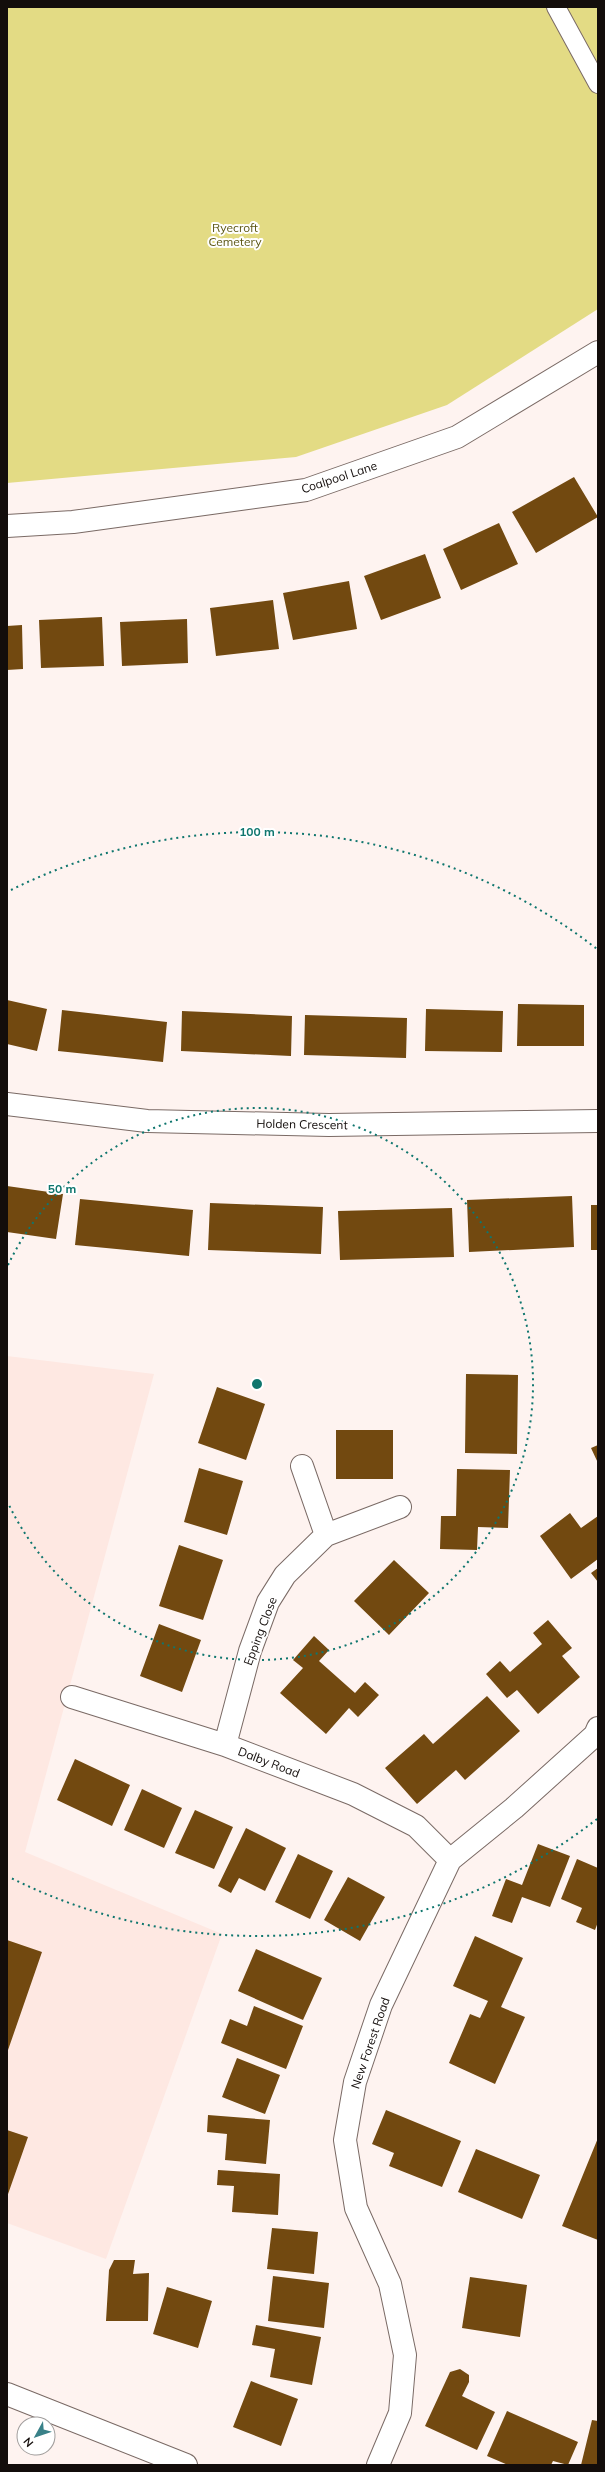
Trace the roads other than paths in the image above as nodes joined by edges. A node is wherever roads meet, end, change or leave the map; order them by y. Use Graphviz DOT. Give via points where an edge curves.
graph roads {
  1 [pos="556,7"];
  2 [pos="598,84"];
  3 [pos="598,352"];
  4 [pos="7,526"];
  5 [pos="7,1104"];
  6 [pos="598,1122"];
  7 [pos="302,1466"];
  8 [pos="400,1507"];
  9 [pos="326,1535"];
  10 [pos="72,1697"];
  11 [pos="597,1734"];
  12 [pos="225,1745"];
  13 [pos="450,1860"];
  14 [pos="7,2394"];
  15 [pos="186,2465"];
  16 [pos="378,2465"];
  1 -- 2 [label="lane"];
  3 -- 4 [label="street, Coalpool Lane" via="457,437 306,490 73,522"];
  5 -- 6 [label="street, Holden Crescent" via="147,1121 329,1125"];
  7 -- 9 [label="street"];
  8 -- 9 [label="street, Epping Close"];
  9 -- 12 [label="street, Epping Close" via="285,1575 268,1602 250,1651"];
  10 -- 12 [label="street, Dalby Road"];
  11 -- 13 [label="street, New Forest Road" via="514,1808"];
  12 -- 13 [label="street, Dalby Road" via="353,1794 416,1826"];
  13 -- 16 [label="street, New Forest Road" via="381,2005 355,2082 345,2140 356,2208 390,2284 405,2355 400,2413"];
  14 -- 15 [label="street"];
}
